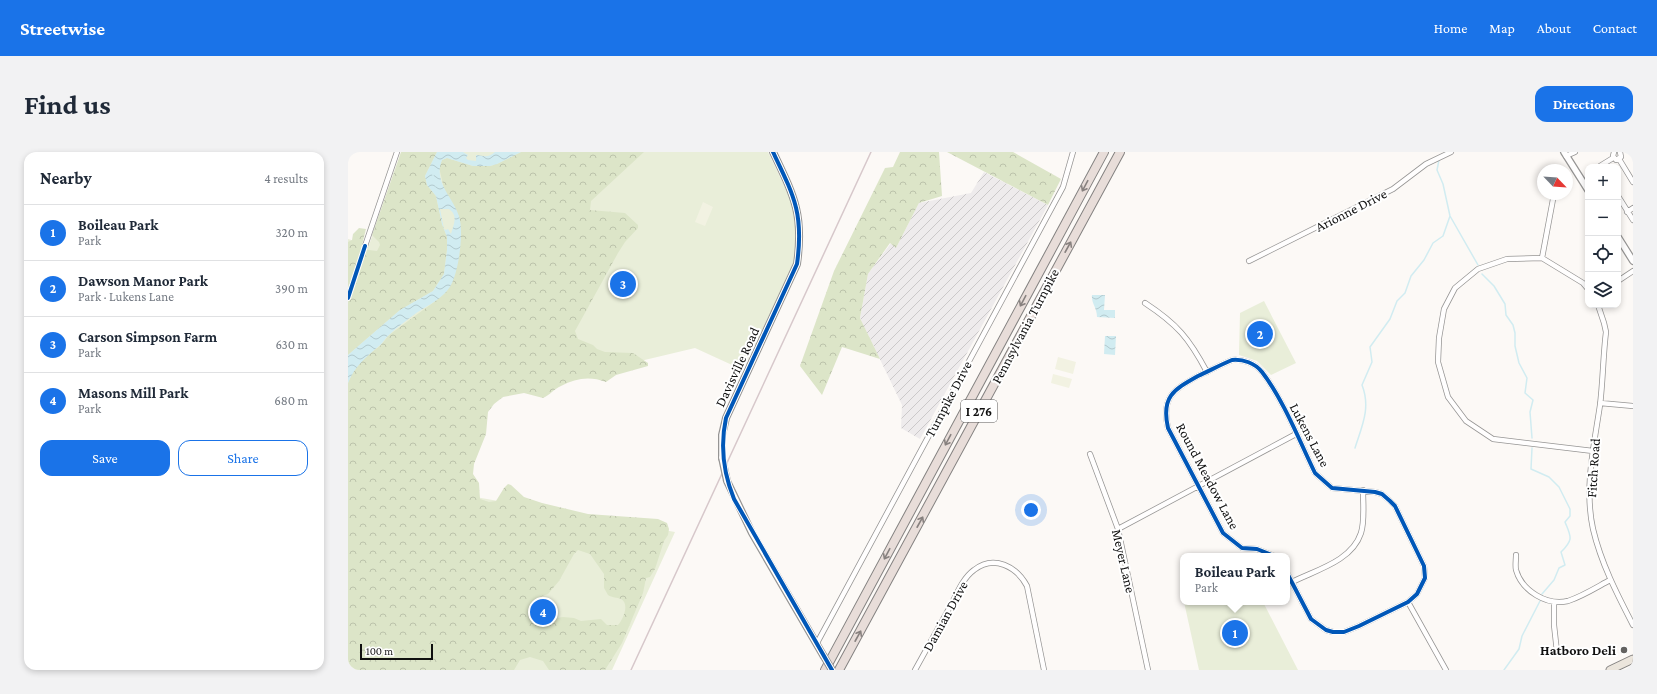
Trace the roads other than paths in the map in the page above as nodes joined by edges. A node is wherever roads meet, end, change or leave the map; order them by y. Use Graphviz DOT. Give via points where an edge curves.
graph roads {
  1 [pos="397,152"];
  2 [pos="773,152"];
  3 [pos="1073,152"];
  4 [pos="1104,152"];
  5 [pos="1120,152"];
  6 [pos="1450,152"];
  7 [pos="1574,152"];
  8 [pos="1614,152"];
  9 [pos="1622,153"];
  10 [pos="1565,154"];
  11 [pos="1613,158"];
  12 [pos="1619,159"];
  13 [pos="1604,164"];
  14 [pos="1633,182"];
  15 [pos="1585,185"];
  16 [pos="1553,200"];
  17 [pos="1620,200"];
  18 [pos="1633,208"];
  19 [pos="1627,212"];
  20 [pos="1633,218"];
  21 [pos="1621,242"];
  22 [pos="365,246"];
  23 [pos="1542,258"];
  24 [pos="1633,260"];
  25 [pos="1248,261"];
  26 [pos="1633,272"];
  27 [pos="1621,279"];
  28 [pos="1585,285"];
  29 [pos="1145,303"];
  30 [pos="1599,308"];
  31 [pos="1207,372"];
  32 [pos="1600,403"];
  33 [pos="1633,406"];
  34 [pos="1296,434"];
  35 [pos="1593,451"];
  36 [pos="1090,454"];
  37 [pos="1200,486"];
  38 [pos="1363,490"];
  39 [pos="1118,529"];
  40 [pos="1267,553"];
  41 [pos="1516,555"];
  42 [pos="1290,578"];
  43 [pos="1610,580"];
  44 [pos="1292,582"];
  45 [pos="1408,602"];
  46 [pos="1554,602"];
  47 [pos="1633,625"];
  48 [pos="817,643"];
  49 [pos="1557,652"];
  50 [pos="1633,659"];
  51 [pos="825,670"];
  52 [pos="832,670"];
  53 [pos="839,670"];
  54 [pos="915,670"];
  55 [pos="1044,670"];
  56 [pos="1148,670"];
  57 [pos="1446,670"];
  58 [pos="1610,670"];
  1 -- 22 [label="street"];
  2 -- 48 [label="street, Davisville Road, bridge" via="797,208 800,241 797,264 726,418 722,435 722,458 726,481 752,533"];
  3 -- 48 [label="street, Turnpike Drive" via="1063,187"];
  4 -- 51 [label="highway, Pennsylvania Turnpike / I 276, one-way"];
  53 -- 5 [label="highway, Pennsylvania Turnpike / I 276, one-way"];
  6 -- 25 [label="street, Arionne Drive" via="1426,164 1393,189"];
  7 -- 10 [label="street"];
  8 -- 11 [label="street"];
  9 -- 12 [label="street"];
  10 -- 15 [label="street"];
  11 -- 12 [label="street"];
  11 -- 13 [label="street"];
  12 -- 14 [label="street"];
  16 -- 23 [label="street"];
  17 -- 19 [label="street"];
  18 -- 19 [label="street"];
  19 -- 20 [label="street"];
  21 -- 24 [label="street"];
  23 -- 28 [label="street"];
  23 -- 35 [label="street" via="1506,259 1478,269 1455,288 1444,309 1438,362 1448,398 1466,421 1493,439"];
  26 -- 27 [label="street"];
  29 -- 31 [label="street" via="1186,336"];
  30 -- 32 [label="street, Fitch Road" via="1606,332"];
  31 -- 34 [label="street, Lukens Lane" via="1232,360 1251,363 1261,371"];
  31 -- 37 [label="street, Round Meadow Lane" via="1177,388 1170,396 1165,415 1168,428"];
  32 -- 33 [label="street"];
  32 -- 35 [label="street, Fitch Road"];
  34 -- 37 [label="street"];
  34 -- 38 [label="street, Lukens Lane" via="1316,473 1324,482 1338,490"];
  35 -- 43 [label="street, Fitch Road" via="1589,483 1593,528"];
  36 -- 39 [label="street, Meyer Lane"];
  37 -- 39 [label="street"];
  37 -- 40 [label="street, Round Meadow Lane" via="1224,533 1231,541 1242,548"];
  38 -- 44 [label="street" via="1363,522 1354,546 1339,559"];
  38 -- 45 [label="street, Lukens Lane" via="1382,494 1395,506 1424,566 1425,578 1422,587"];
  39 -- 56 [label="street, Meyer Lane"];
  41 -- 46 [label="street" via="1516,569 1524,586 1538,596"];
  42 -- 44 [label="street"];
  43 -- 46 [label="street" via="1568,601"];
  43 -- 47 [label="street, Fitch Road"];
  44 -- 45 [label="street" via="1311,619 1333,632 1344,632 1359,626"];
  45 -- 57 [label="street"];
  46 -- 49 [label="street"];
  48 -- 52 [label="street, Davisville Road, bridge"];
  50 -- 58 [label="main road"];
  54 -- 55 [label="street, Damian Drive" via="966,578 981,565 993,562 1004,564 1022,576"];
}
